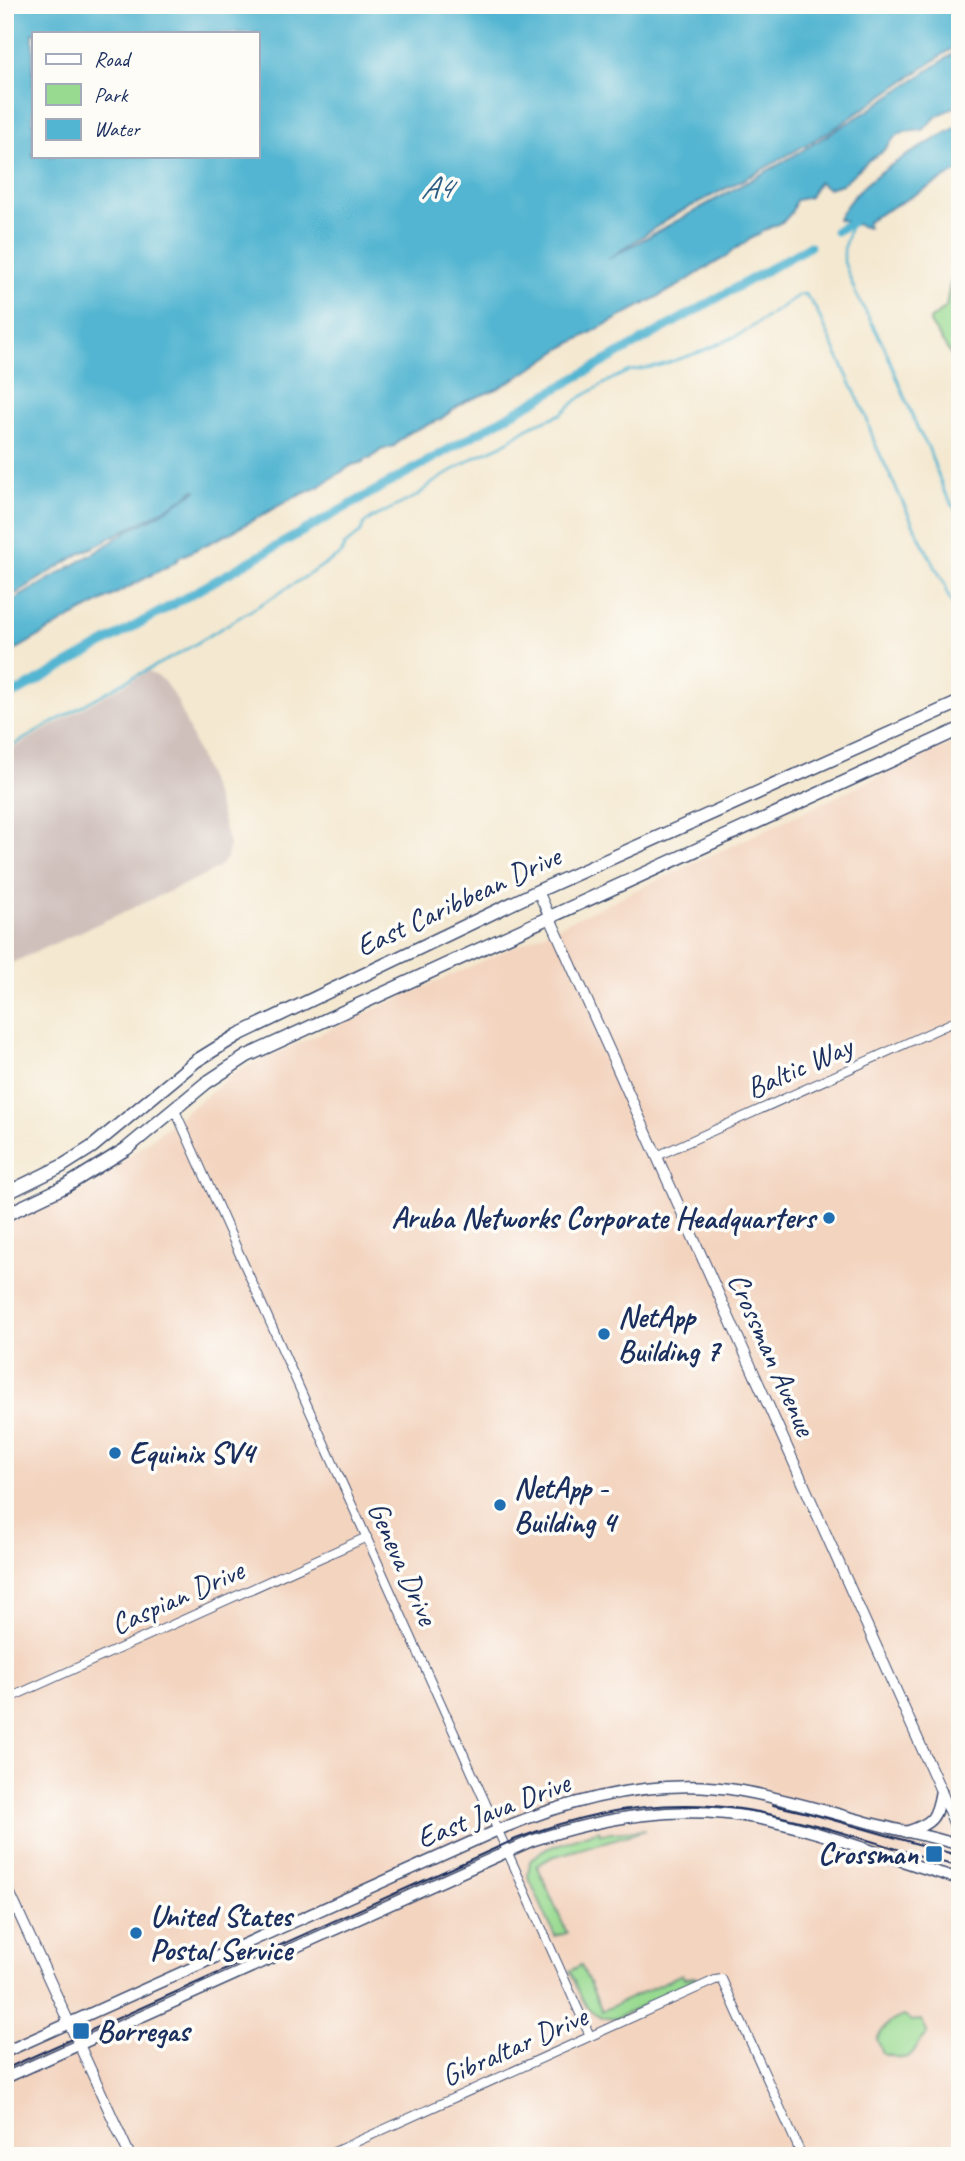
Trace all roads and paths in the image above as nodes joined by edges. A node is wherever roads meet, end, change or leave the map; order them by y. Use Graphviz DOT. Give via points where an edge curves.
graph roads {
  1 [pos="960,702"];
  2 [pos="960,729"];
  3 [pos="538,891"];
  4 [pos="551,917"];
  5 [pos="960,1019"];
  6 [pos="174,1108"];
  7 [pos="657,1156"];
  8 [pos="5,1194"];
  9 [pos="5,1215"];
  10 [pos="367,1537"];
  11 [pos="5,1700"];
  12 [pos="943,1796"];
  13 [pos="960,1817"];
  14 [pos="498,1830"];
  15 [pos="906,1832"];
  16 [pos="960,1838"];
  17 [pos="960,1846"];
  18 [pos="508,1852"];
  19 [pos="960,1879"];
  20 [pos="5,1883"];
  21 [pos="69,2023"];
  22 [pos="590,2036"];
  23 [pos="80,2046"];
  24 [pos="5,2052"];
  25 [pos="5,2078"];
  26 [pos="130,2156"];
  27 [pos="325,2156"];
  28 [pos="802,2156"];
  1 -- 3 [label="main road, East Caribbean Drive"];
  2 -- 4 [label="main road, East Caribbean Drive"];
  3 -- 4 [label="street, Crossman Avenue"];
  3 -- 8 [label="main road, East Caribbean Drive" via="238,1035 196,1061 92,1147"];
  4 -- 6 [label="main road, East Caribbean Drive" via="247,1056"];
  4 -- 7 [label="street, Crossman Avenue"];
  5 -- 7 [label="street, Baltic Way"];
  6 -- 9 [label="main road, East Caribbean Drive" via="93,1170"];
  6 -- 10 [label="street, Geneva Drive"];
  7 -- 12 [label="street, Crossman Avenue"];
  10 -- 11 [label="street, Caspian Drive"];
  10 -- 14 [label="street, Geneva Drive"];
  12 -- 13 [label="main road"];
  12 -- 15 [label="main road" via="931,1821"];
  12 -- 16 [label="street, Crossman Avenue"];
  14 -- 15 [label="main road, East Java Drive" via="605,1795 695,1786 740,1790"];
  14 -- 18 [label="street, Geneva Drive"];
  14 -- 21 [label="main road, East Java Drive"];
  15 -- 17 [label="main road, East Java Drive"];
  18 -- 19 [label="main road, East Java Drive" via="600,1821 653,1813 717,1813 794,1827"];
  18 -- 22 [label="street, Geneva Drive"];
  18 -- 23 [label="main road, East Java Drive"];
  20 -- 21 [label="street"];
  21 -- 23 [label="street"];
  21 -- 24 [label="main road, East Java Drive"];
  22 -- 27 [label="street, Gibraltar Drive"];
  22 -- 28 [label="street, Gibraltar Drive" via="722,1979"];
  23 -- 25 [label="main road, East Java Drive"];
  23 -- 26 [label="street"];
}
